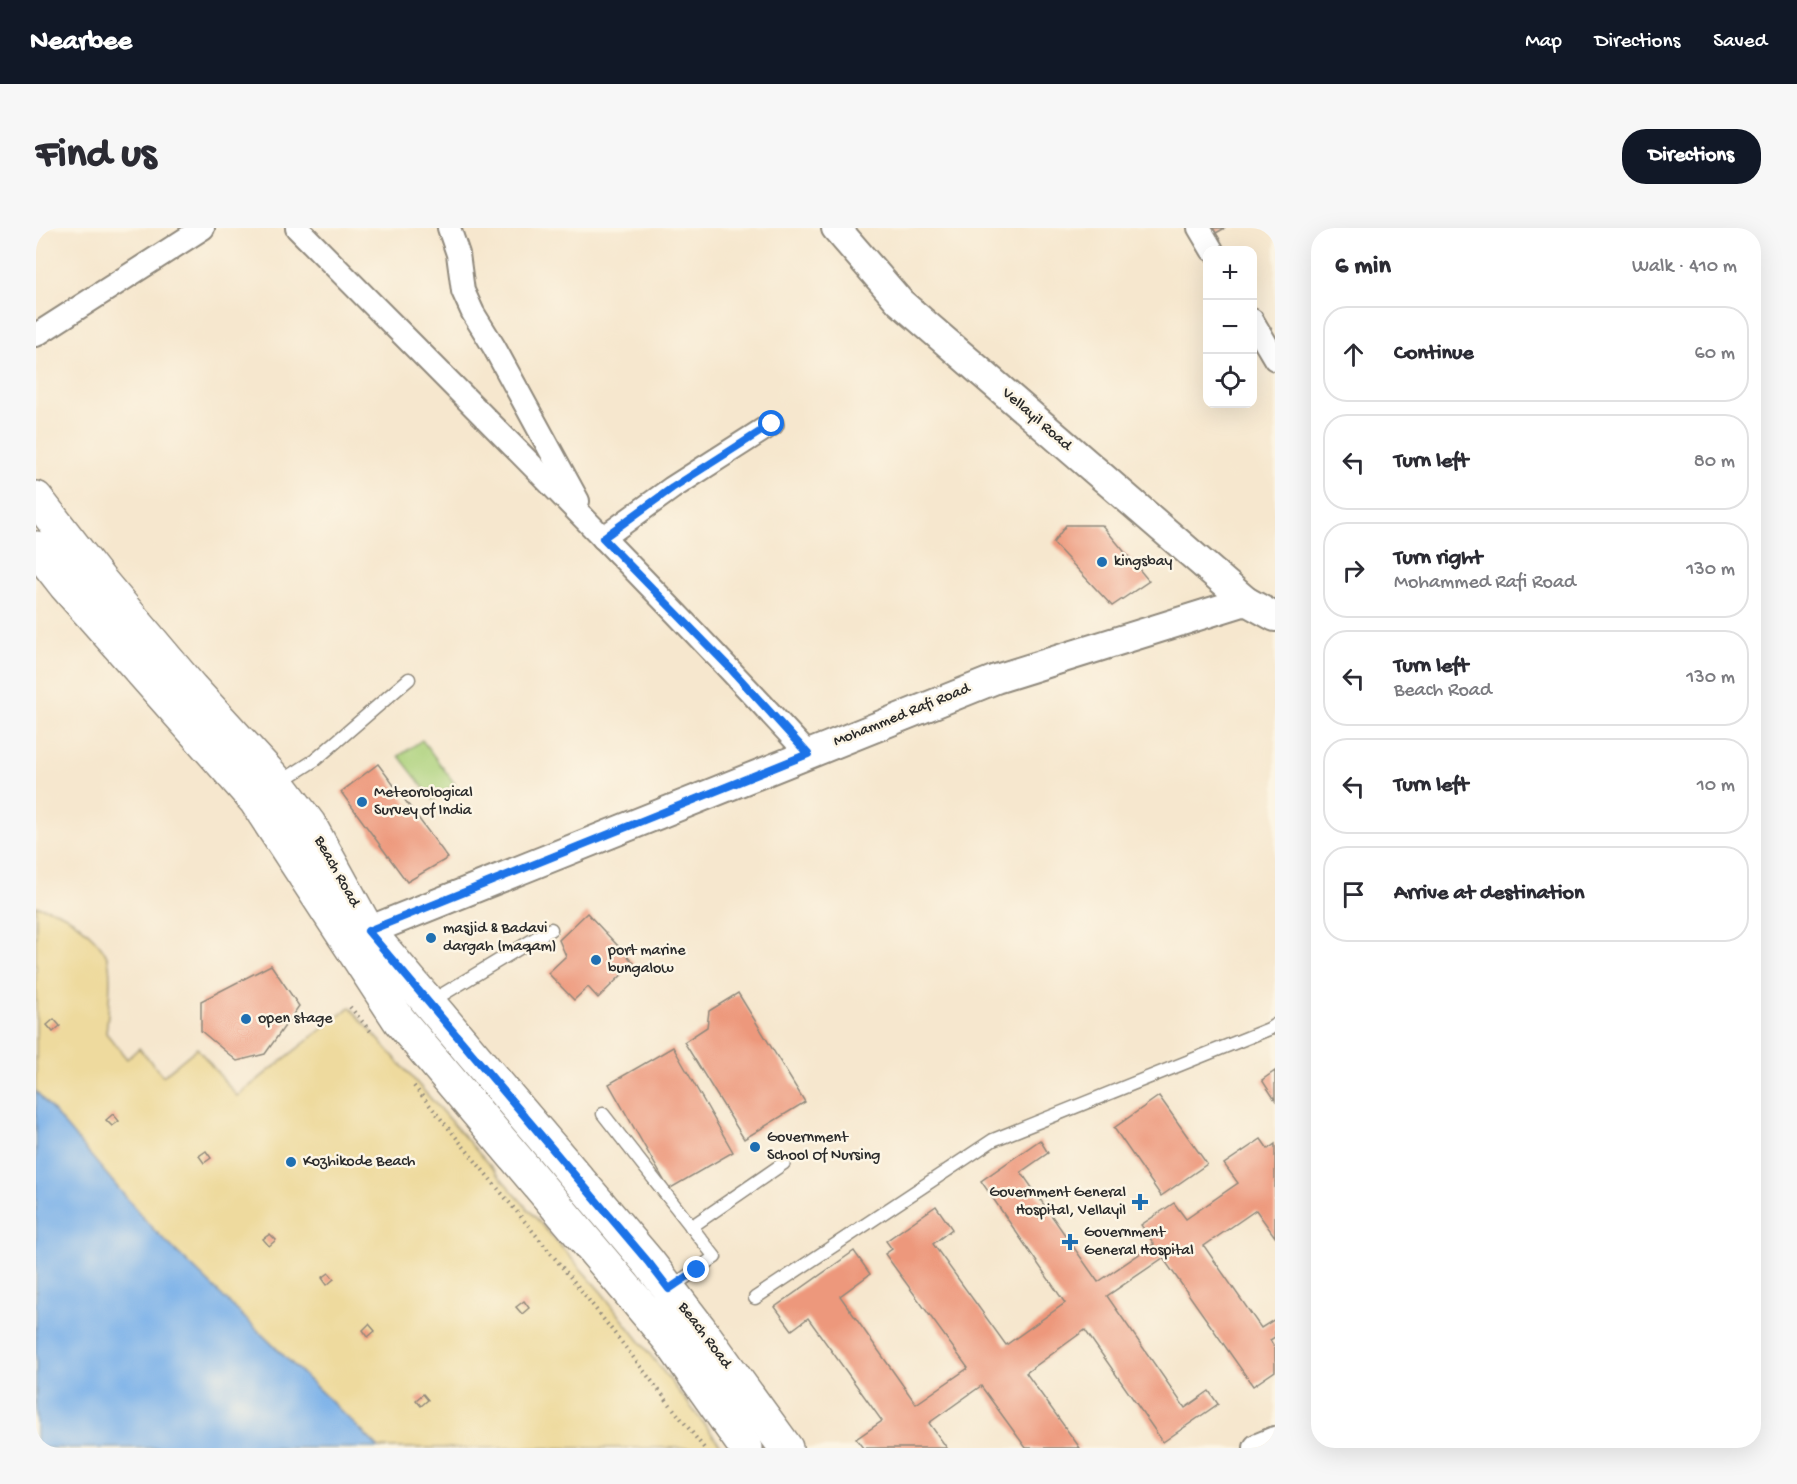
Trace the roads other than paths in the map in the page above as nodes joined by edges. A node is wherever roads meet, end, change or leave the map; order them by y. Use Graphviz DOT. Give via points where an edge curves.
graph roads {
  1 [pos="203,228"];
  2 [pos="297,228"];
  3 [pos="449,228"];
  4 [pos="836,228"];
  5 [pos="1199,228"];
  6 [pos="1210,246"];
  7 [pos="1257,328"];
  8 [pos="36,335"];
  9 [pos="1275,359"];
  10 [pos="772,424"];
  11 [pos="36,498"];
  12 [pos="598,532"];
  13 [pos="36,548"];
  14 [pos="1246,601"];
  15 [pos="1275,617"];
  16 [pos="410,679"];
  17 [pos="808,754"];
  18 [pos="278,783"];
  19 [pos="551,929"];
  20 [pos="368,931"];
  21 [pos="429,1003"];
  22 [pos="1275,1025"];
  23 [pos="603,1114"];
  24 [pos="784,1163"];
  25 [pos="691,1227"];
  26 [pos="669,1289"];
  27 [pos="755,1298"];
  28 [pos="1275,1441"];
  29 [pos="746,1448"];
  30 [pos="786,1448"];
  31 [pos="1258,1448"];
  1 -- 8 [label="street"];
  2 -- 12 [label="street"];
  3 -- 12 [label="street" via="458,254 463,291 473,313"];
  4 -- 14 [label="street, Vellayil Road" via="900,302"];
  5 -- 6 [label="street"];
  7 -- 9 [label="street"];
  10 -- 12 [label="street"];
  11 -- 18 [label="main road, Beach Road" via="190,688"];
  12 -- 17 [label="street"];
  13 -- 29 [label="main road, Beach Road" via="255,800 399,1020 668,1338"];
  14 -- 15 [label="street"];
  14 -- 17 [label="street, Mohammed Rafi Road" via="996,679"];
  16 -- 18 [label="lane" via="315,760"];
  17 -- 20 [label="street, Mohammed Rafi Road"];
  18 -- 20 [label="main road, Beach Road" via="309,824"];
  19 -- 21 [label="lane"];
  20 -- 21 [label="main road, Beach Road"];
  21 -- 26 [label="main road, Beach Road"];
  22 -- 27 [label="lane" via="993,1140"];
  23 -- 25 [label="lane"];
  24 -- 25 [label="lane"];
  25 -- 26 [label="lane" via="715,1257"];
  26 -- 30 [label="main road, Beach Road"];
  28 -- 31 [label="street"];
}
